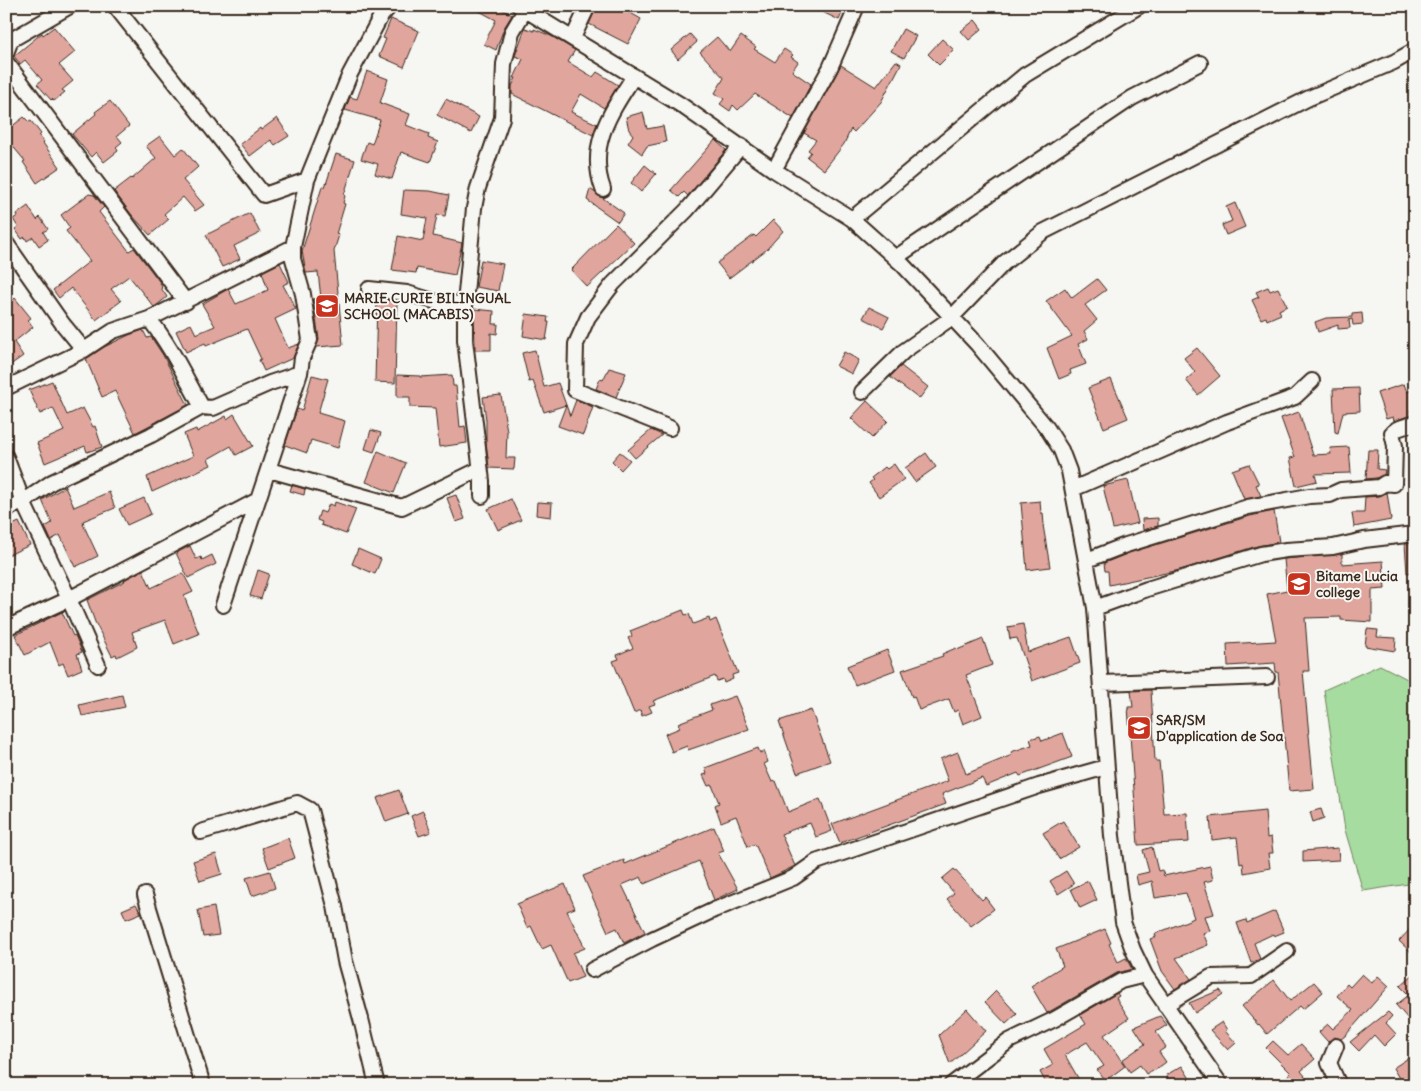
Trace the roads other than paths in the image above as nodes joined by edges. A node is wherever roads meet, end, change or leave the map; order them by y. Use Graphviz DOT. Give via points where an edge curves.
graph roads {
  1 [pos="70,6"];
  2 [pos="115,6"];
  3 [pos="390,6"];
  4 [pos="588,6"];
  5 [pos="857,6"];
  6 [pos="1139,6"];
  7 [pos="522,8"];
  8 [pos="573,38"];
  9 [pos="1415,50"];
  10 [pos="6,53"];
  11 [pos="6,62"];
  12 [pos="1200,63"];
  13 [pos="634,76"];
  14 [pos="741,146"];
  15 [pos="774,170"];
  16 [pos="307,180"];
  17 [pos="602,188"];
  18 [pos="852,219"];
  19 [pos="6,243"];
  20 [pos="293,247"];
  21 [pos="895,258"];
  22 [pos="369,289"];
  23 [pos="186,302"];
  24 [pos="465,304"];
  25 [pos="951,318"];
  26 [pos="149,319"];
  27 [pos="84,350"];
  28 [pos="300,373"];
  29 [pos="1312,381"];
  30 [pos="6,388"];
  31 [pos="862,392"];
  32 [pos="202,407"];
  33 [pos="1415,423"];
  34 [pos="670,428"];
  35 [pos="6,457"];
  36 [pos="480,469"];
  37 [pos="269,470"];
  38 [pos="1073,489"];
  39 [pos="482,496"];
  40 [pos="258,500"];
  41 [pos="23,502"];
  42 [pos="6,509"];
  43 [pos="1415,534"];
  44 [pos="1087,560"];
  45 [pos="69,599"];
  46 [pos="222,605"];
  47 [pos="1095,608"];
  48 [pos="6,628"];
  49 [pos="98,665"];
  50 [pos="1267,677"];
  51 [pos="1102,683"];
  52 [pos="1106,767"];
  53 [pos="201,832"];
  54 [pos="145,895"];
  55 [pos="1287,951"];
  56 [pos="592,970"];
  57 [pos="1145,975"];
  58 [pos="1165,1005"];
  59 [pos="1336,1046"];
  60 [pos="203,1085"];
  61 [pos="377,1085"];
  62 [pos="951,1085"];
  63 [pos="1221,1085"];
  64 [pos="1339,1085"];
  1 -- 10 [label="street" via="11,40"];
  2 -- 16 [label="street" via="264,195"];
  3 -- 16 [label="street" via="381,16 350,74"];
  4 -- 8 [label="street"];
  5 -- 15 [label="street" via="830,68"];
  6 -- 18 [label="street" via="1025,75"];
  7 -- 8 [label="street"];
  7 -- 24 [label="street" via="504,64 502,118 478,188"];
  8 -- 13 [label="street"];
  9 -- 25 [label="street" via="1309,98 1043,232 1004,264"];
  11 -- 23 [label="street"];
  12 -- 21 [label="street" via="1132,98"];
  13 -- 14 [label="street"];
  13 -- 17 [label="street" via="606,124 597,151"];
  14 -- 15 [label="street"];
  14 -- 34 [label="street" via="687,210 613,284 588,317 576,344 575,390"];
  15 -- 18 [label="street"];
  16 -- 20 [label="street"];
  18 -- 21 [label="street"];
  19 -- 27 [label="street"];
  20 -- 23 [label="street"];
  20 -- 28 [label="street" via="310,340"];
  21 -- 25 [label="street"];
  22 -- 24 [label="street" via="407,293 440,303"];
  23 -- 26 [label="street"];
  24 -- 36 [label="street" via="465,340"];
  25 -- 31 [label="street" via="904,351"];
  25 -- 38 [label="street" via="1047,428 1061,450"];
  26 -- 27 [label="street" via="112,331"];
  26 -- 32 [label="street" via="173,352"];
  27 -- 30 [label="street"];
  28 -- 32 [label="street" via="213,408"];
  28 -- 37 [label="street"];
  29 -- 38 [label="street" via="1295,397 1227,422"];
  32 -- 41 [label="street" via="60,478"];
  33 -- 44 [label="street" via="1392,433 1394,484 1384,483 1379,487 1341,490 1330,495 1248,507"];
  35 -- 41 [label="street"];
  36 -- 37 [label="street" via="402,507"];
  36 -- 39 [label="street"];
  37 -- 40 [label="street"];
  38 -- 44 [label="street"];
  40 -- 45 [label="street"];
  40 -- 46 [label="street"];
  41 -- 42 [label="street"];
  41 -- 45 [label="street"];
  43 -- 47 [label="street" via="1261,554"];
  44 -- 47 [label="street"];
  45 -- 48 [label="street"];
  45 -- 49 [label="street"];
  47 -- 51 [label="street"];
  50 -- 51 [label="street"];
  51 -- 52 [label="street"];
  52 -- 56 [label="street" via="1039,786 816,862 793,878 714,910"];
  52 -- 57 [label="street" via="1123,922"];
  53 -- 61 [label="street" via="297,803 310,810"];
  54 -- 60 [label="street"];
  55 -- 58 [label="street" via="1252,976 1211,977"];
  57 -- 58 [label="street"];
  57 -- 62 [label="street" via="1121,982 1009,1041"];
  58 -- 63 [label="street"];
  59 -- 64 [label="street" via="1329,1063"];
}
